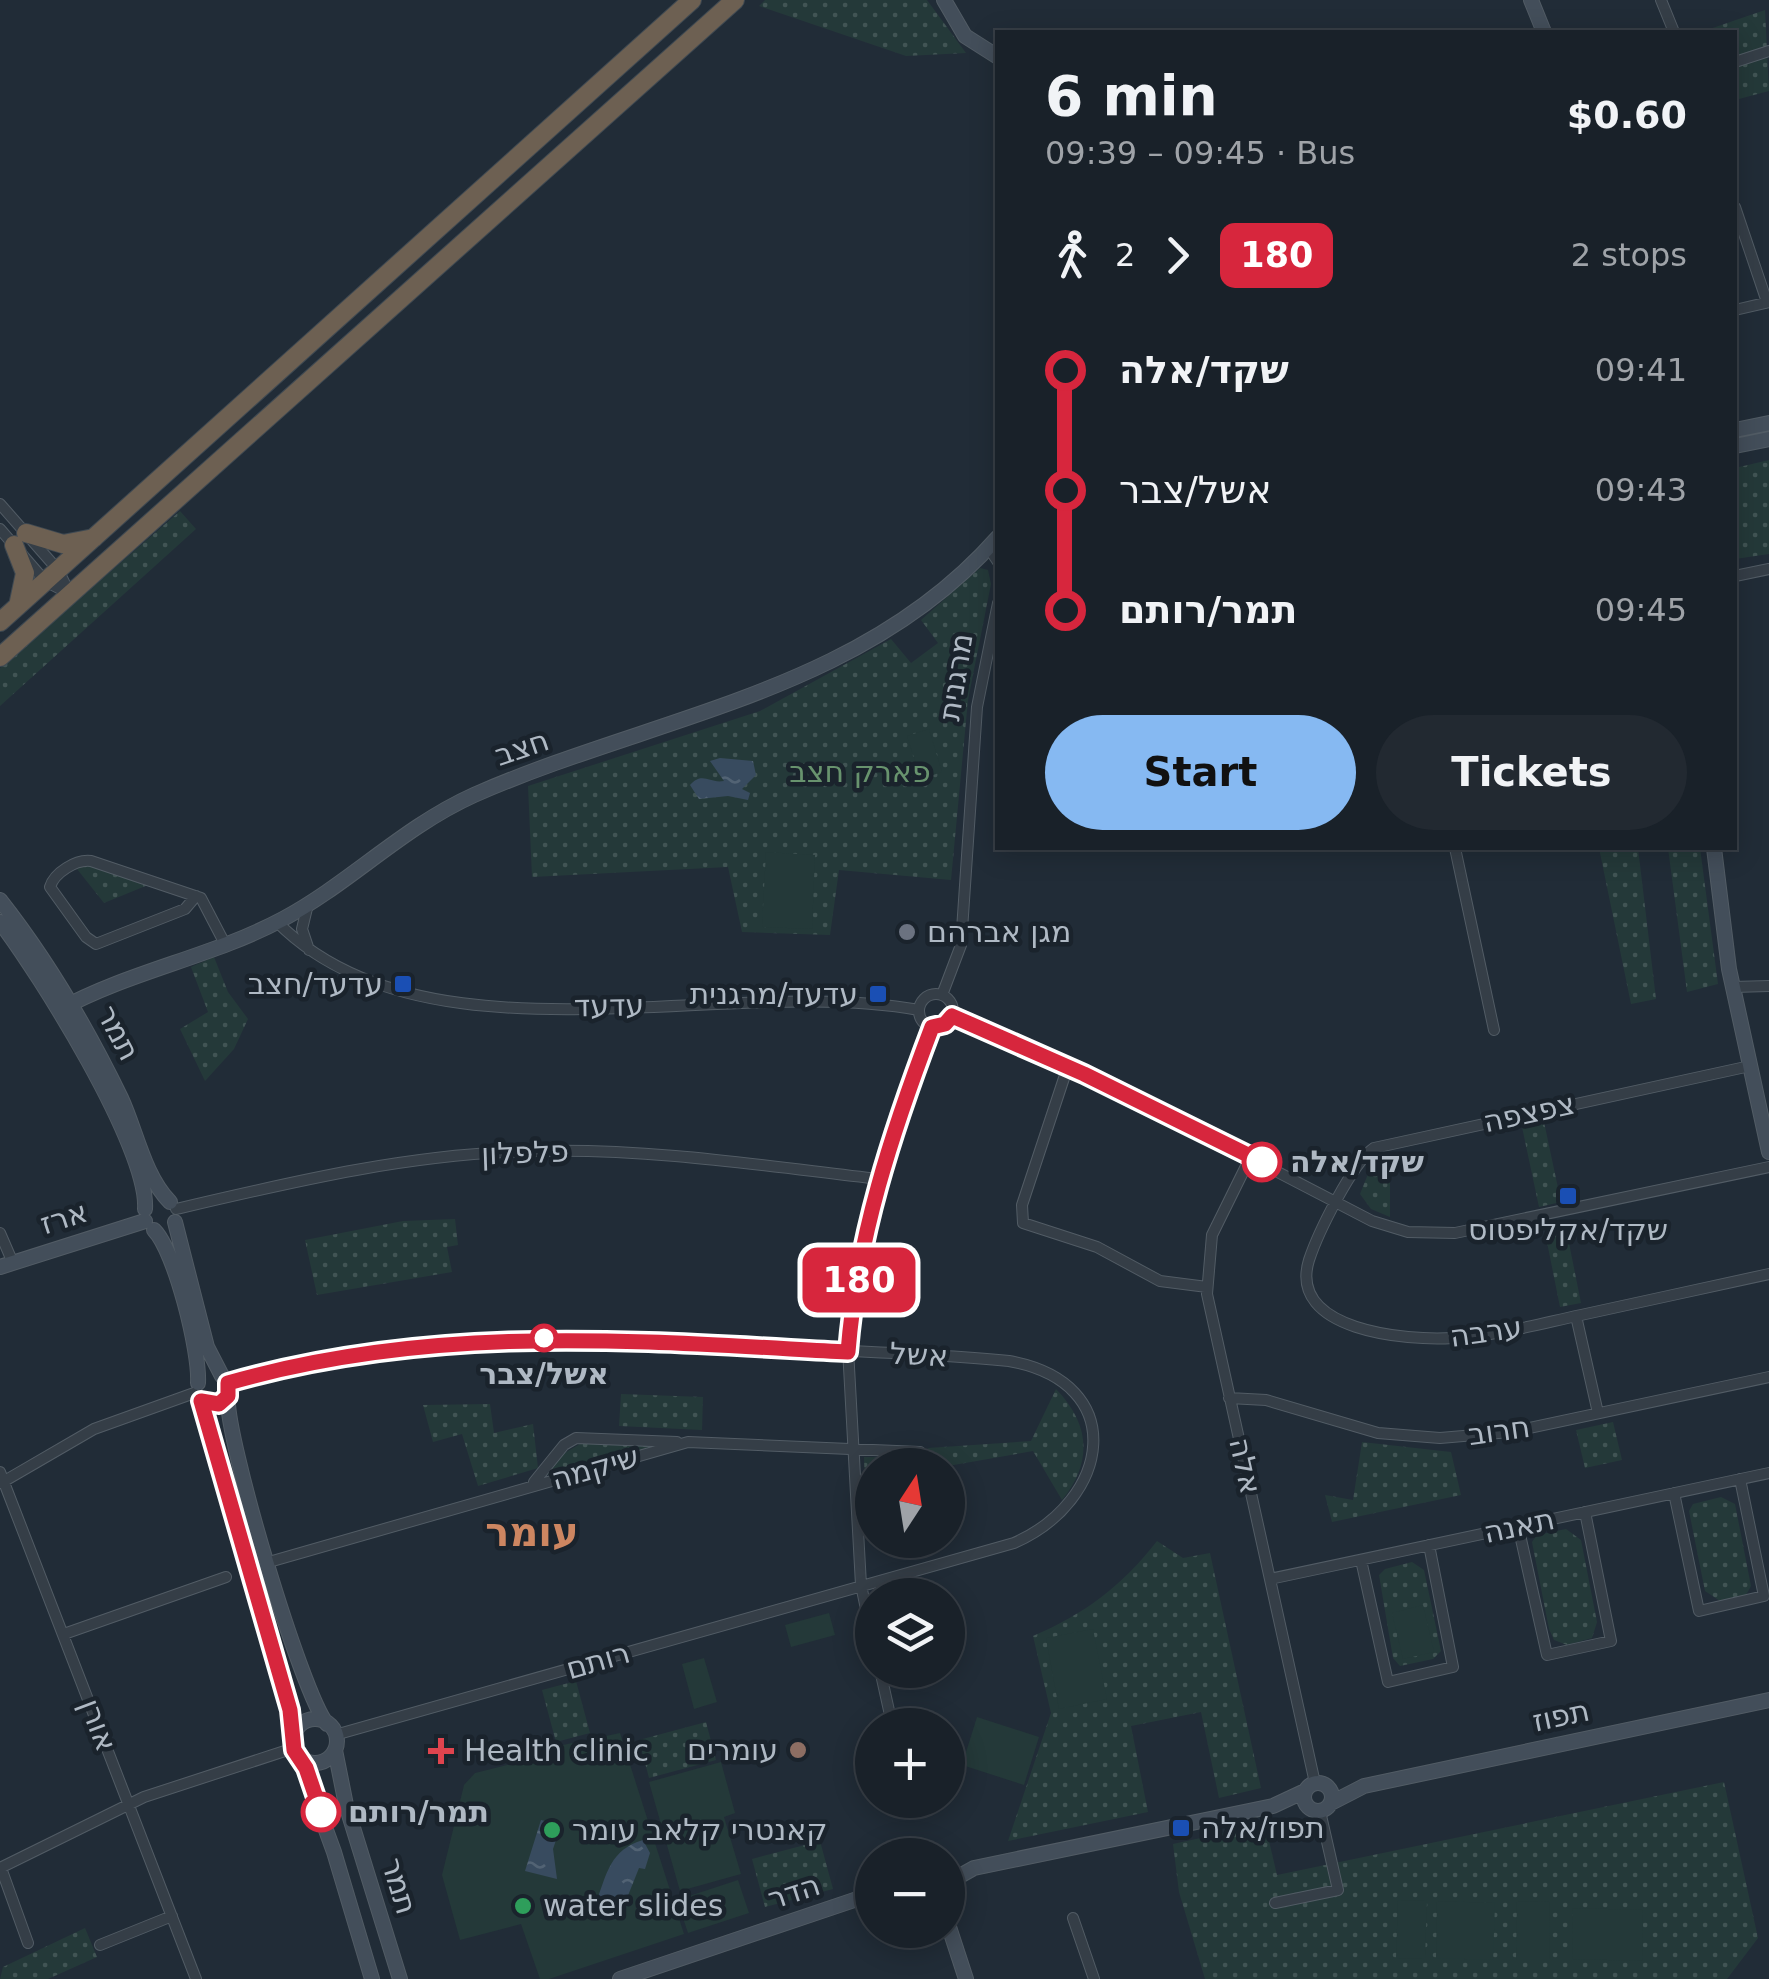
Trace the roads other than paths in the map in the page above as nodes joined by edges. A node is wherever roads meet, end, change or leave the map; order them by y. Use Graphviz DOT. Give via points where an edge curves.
graph roads {
  1 [pos="692,0"];
  2 [pos="735,0"];
  3 [pos="944,0"];
  4 [pos="1532,0"];
  5 [pos="1661,0"];
  6 [pos="1543,30"];
  7 [pos="1673,30"];
  8 [pos="1769,51"];
  9 [pos="995,55"];
  10 [pos="1737,61"];
  11 [pos="1737,213"];
  12 [pos="1768,302"];
  13 [pos="1737,310"];
  14 [pos="1769,422"];
  15 [pos="1737,430"];
  16 [pos="1769,438"];
  17 [pos="1737,446"];
  18 [pos="0,504"];
  19 [pos="0,529"];
  20 [pos="94,538"];
  21 [pos="20,539"];
  22 [pos="993,542"];
  23 [pos="1769,569"];
  24 [pos="52,576"];
  25 [pos="1737,576"];
  26 [pos="70,594"];
  27 [pos="18,606"];
  28 [pos="995,618"];
  29 [pos="0,622"];
  30 [pos="0,657"];
  31 [pos="1455,850"];
  32 [pos="1714,850"];
  33 [pos="196,896"];
  34 [pos="0,900"];
  35 [pos="309,903"];
  36 [pos="0,922"];
  37 [pos="276,922"];
  38 [pos="225,944"];
  39 [pos="309,951"];
  40 [pos="1769,986"];
  41 [pos="1733,987"];
  42 [pos="942,995"];
  43 [pos="65,1007"];
  44 [pos="919,1010"];
  45 [pos="952,1016"];
  46 [pos="932,1027"];
  47 [pos="1494,1030"];
  48 [pos="1068,1066"];
  49 [pos="1750,1066"];
  50 [pos="1769,1152"];
  51 [pos="1251,1156"];
  52 [pos="1769,1167"];
  53 [pos="879,1179"];
  54 [pos="1338,1203"];
  55 [pos="174,1211"];
  56 [pos="148,1220"];
  57 [pos="0,1234"];
  58 [pos="6,1265"];
  59 [pos="1769,1274"];
  60 [pos="1207,1287"];
  61 [pos="1576,1316"];
  62 [pos="848,1352"];
  63 [pos="1769,1377"];
  64 [pos="226,1385"];
  65 [pos="198,1392"];
  66 [pos="1230,1398"];
  67 [pos="1598,1413"];
  68 [pos="688,1442"];
  69 [pos="854,1450"];
  70 [pos="1769,1473"];
  71 [pos="1,1479"];
  72 [pos="1740,1479"];
  73 [pos="526,1488"];
  74 [pos="1674,1493"];
  75 [pos="1585,1512"];
  76 [pos="1518,1526"];
  77 [pos="1430,1545"];
  78 [pos="1361,1560"];
  79 [pos="270,1562"];
  80 [pos="226,1577"];
  81 [pos="861,1578"];
  82 [pos="893,1578"];
  83 [pos="1270,1580"];
  84 [pos="855,1589"];
  85 [pos="64,1634"];
  86 [pos="1769,1700"];
  87 [pos="332,1736"];
  88 [pos="295,1747"];
  89 [pos="1364,1786"];
  90 [pos="1315,1787"];
  91 [pos="128,1805"];
  92 [pos="1273,1806"];
  93 [pos="1320,1807"];
  94 [pos="965,1866"];
  95 [pos="980,1867"];
  96 [pos="0,1868"];
  97 [pos="965,1874"];
  98 [pos="855,1900"];
  99 [pos="1275,1903"];
  100 [pos="172,1916"];
  101 [pos="1073,1918"];
  102 [pos="28,1943"];
  103 [pos="100,1945"];
  104 [pos="956,1948"];
  105 [pos="196,1979"];
  106 [pos="372,1979"];
  107 [pos="400,1979"];
  108 [pos="620,1979"];
  109 [pos="966,1979"];
  110 [pos="1094,1979"];
  1 -- 20 [label="highway"];
  2 -- 26 [label="highway"];
  3 -- 9 [label="street" via="965,36"];
  4 -- 6 [label="street"];
  5 -- 7 [label="street"];
  8 -- 10 [label="street"];
  11 -- 12 [label="street"];
  12 -- 13 [label="street"];
  14 -- 15 [label="street"];
  16 -- 17 [label="street"];
  18 -- 21 [label="street"];
  19 -- 21 [label="street"];
  20 -- 21 [label="highway" via="63,544"];
  20 -- 24 [label="highway"];
  21 -- 24 [label="street"];
  21 -- 24 [label="street"];
  21 -- 27 [label="highway" via="24,573"];
  22 -- 35 [label="street, חצב" via="918,607 838,658 753,697 476,794 419,824"];
  23 -- 25 [label="street"];
  24 -- 26 [label="street"];
  24 -- 27 [label="highway"];
  26 -- 30 [label="highway"];
  27 -- 29 [label="highway"];
  28 -- 42 [label="street, מרגנית" via="977,708 961,946"];
  31 -- 47 [label="street"];
  32 -- 41 [label="street"];
  33 -- 33 [label="street" via="86,860 50,887 96,944 185,909"];
  33 -- 38 [label="street" via="208,906"];
  34 -- 43 [label="street, תמר"];
  35 -- 37 [label="street, חצב"];
  35 -- 39 [label="street" via="302,929"];
  36 -- 43 [label="street, תמר"];
  37 -- 38 [label="street, חצב"];
  37 -- 39 [label="street, עדעד"];
  38 -- 43 [label="street, חצב"];
  39 -- 44 [label="street, עדעד" via="368,982 476,1004 818,1001"];
  40 -- 41 [label="street"];
  41 -- 49 [label="street"];
  42 -- 44 [label="street" via="927,996"];
  42 -- 45 [label="street"];
  43 -- 55 [label="street, תמר" via="119,1094"];
  43 -- 56 [label="street, תמר" via="124,1139"];
  44 -- 46 [label="street"];
  45 -- 46 [label="street"];
  45 -- 48 [label="street"];
  46 -- 53 [label="street"];
  48 -- 51 [label="street"];
  48 -- 60 [label="street" via="1022,1220 1102,1249 1160,1282"];
  49 -- 50 [label="street"];
  49 -- 54 [label="street, צפצפה" via="1383,1144 1362,1158"];
  51 -- 54 [label="street"];
  51 -- 60 [label="street, אלה" via="1212,1235"];
  52 -- 54 [label="street" via="1439,1234 1391,1228"];
  53 -- 55 [label="street, פלפלון" via="647,1154 505,1152 380,1165"];
  53 -- 62 [label="street"];
  54 -- 61 [label="street, ערבה" via="1306,1274 1314,1302 1341,1321 1437,1339"];
  55 -- 56 [label="street" via="166,1230"];
  55 -- 56 [label="street" via="154,1200"];
  55 -- 64 [label="street, תמר" via="206,1343"];
  56 -- 58 [label="street, ארז"];
  56 -- 65 [label="street, תמר" via="166,1250 195,1350"];
  57 -- 58 [label="street"];
  59 -- 61 [label="street, ערבה"];
  60 -- 66 [label="street, אלה"];
  61 -- 67 [label="street"];
  62 -- 64 [label="street, אשל" via="495,1338 354,1353"];
  62 -- 69 [label="street"];
  62 -- 82 [label="street, אשל" via="1034,1367 1081,1402 1096,1438 1079,1492 1037,1532"];
  63 -- 67 [label="street, חרוב"];
  64 -- 65 [label="street" via="210,1373"];
  64 -- 65 [label="street" via="216,1406"];
  64 -- 79 [label="street, תמר" via="230,1428"];
  65 -- 71 [label="street" via="114,1420"];
  65 -- 88 [label="street, תמר"];
  66 -- 67 [label="street, חרוב" via="1266,1400 1378,1433 1440,1438 1510,1432"];
  66 -- 83 [label="street, אלה"];
  68 -- 69 [label="street, שיקמה"];
  68 -- 73 [label="street, שיקמה"];
  68 -- 73 [label="street" via="572,1440"];
  69 -- 81 [label="street"];
  70 -- 72 [label="street, תאנה"];
  71 -- 85 [label="street, אורן"];
  72 -- 74 [label="street, תאנה"];
  72 -- 74 [label="street" via="1764,1596 1699,1611"];
  73 -- 79 [label="street, שיקמה"];
  74 -- 75 [label="street, תאנה"];
  75 -- 76 [label="street, תאנה"];
  75 -- 76 [label="street" via="1610,1641 1547,1655"];
  76 -- 77 [label="street, תאנה"];
  77 -- 78 [label="street, תאנה"];
  77 -- 78 [label="street" via="1453,1668 1388,1682"];
  78 -- 83 [label="street, תאנה"];
  79 -- 87 [label="street, תמר" via="312,1698"];
  80 -- 85 [label="street"];
  83 -- 90 [label="street, אלה"];
  84 -- 87 [label="street, רותם"];
  85 -- 91 [label="street, אורן"];
  86 -- 89 [label="street, תפוז"];
  87 -- 88 [label="street" via="306,1721"];
  87 -- 88 [label="street" via="319,1763"];
  87 -- 107 [label="street, תמר" via="346,1806"];
  88 -- 91 [label="street"];
  88 -- 106 [label="street, תמר"];
  89 -- 90 [label="street, תפוז"];
  89 -- 93 [label="street, תפוז"];
  90 -- 92 [label="street, תפוז"];
  90 -- 93 [label="street"];
  90 -- 93 [label="street"];
  91 -- 96 [label="street"];
  91 -- 100 [label="street, אורן"];
  92 -- 93 [label="street, תפוז"];
  92 -- 95 [label="street, תפוז"];
  93 -- 99 [label="street" via="1338,1890"];
  94 -- 95 [label="street, תפוז"];
  95 -- 97 [label="street, תפוז"];
  96 -- 102 [label="street"];
  98 -- 108 [label="street, הדר"];
  100 -- 103 [label="street"];
  100 -- 105 [label="street, אורן"];
  101 -- 110 [label="street"];
  104 -- 109 [label="street"];
}
